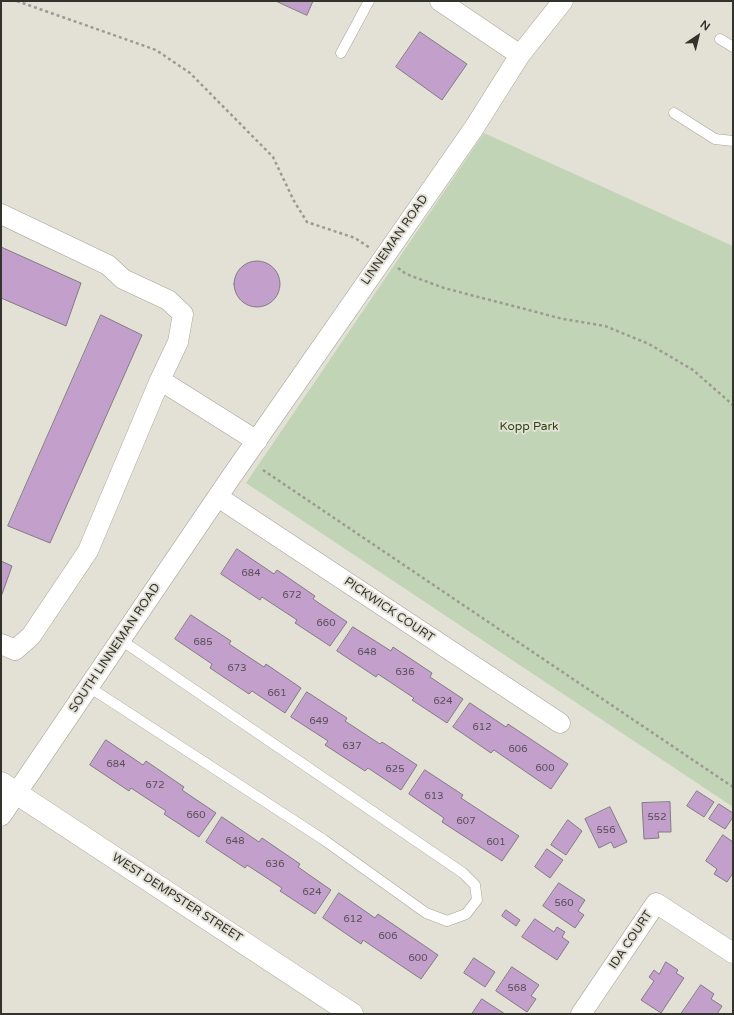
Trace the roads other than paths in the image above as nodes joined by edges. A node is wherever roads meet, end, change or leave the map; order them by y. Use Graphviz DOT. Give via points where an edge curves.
graph roads {
  1 [pos="369,1"];
  2 [pos="440,1"];
  3 [pos="563,1"];
  4 [pos="720,39"];
  5 [pos="733,47"];
  6 [pos="341,53"];
  7 [pos="520,55"];
  8 [pos="674,113"];
  9 [pos="732,139"];
  10 [pos="1,214"];
  11 [pos="160,380"];
  12 [pos="257,441"];
  13 [pos="229,480"];
  14 [pos="218,497"];
  15 [pos="121,640"];
  16 [pos="1,644"];
  17 [pos="89,687"];
  18 [pos="560,723"];
  19 [pos="9,788"];
  20 [pos="1,816"];
  21 [pos="733,953"];
  22 [pos="352,1014"];
  23 [pos="581,1014"];
  1 -- 6 [label="lane"];
  2 -- 7 [label="street"];
  3 -- 7 [label="street, LINNEMAN ROAD"];
  4 -- 5 [label="lane"];
  7 -- 12 [label="street, LINNEMAN ROAD" via="474,128"];
  8 -- 9 [label="lane" via="715,139"];
  10 -- 11 [label="street" via="108,265 123,279 168,300 183,314 178,342"];
  11 -- 12 [label="street"];
  11 -- 16 [label="street" via="88,551 31,636 15,650"];
  12 -- 13 [label="street, LINNEMAN ROAD"];
  13 -- 14 [label="street, SOUTH LINNEMAN ROAD"];
  14 -- 15 [label="street, SOUTH LINNEMAN ROAD"];
  14 -- 18 [label="street, PICKWICK COURT"];
  15 -- 17 [label="street, SOUTH LINNEMAN ROAD"];
  15 -- 17 [label="lane" via="463,872 476,885 477,900 466,914 447,921 426,913 324,840"];
  17 -- 19 [label="street, SOUTH LINNEMAN ROAD"];
  19 -- 20 [label="street, SOUTH LINNEMAN ROAD"];
  19 -- 22 [label="main road, WEST DEMPSTER STREET"];
  21 -- 23 [label="street, IDA COURT" via="656,903"];
}
